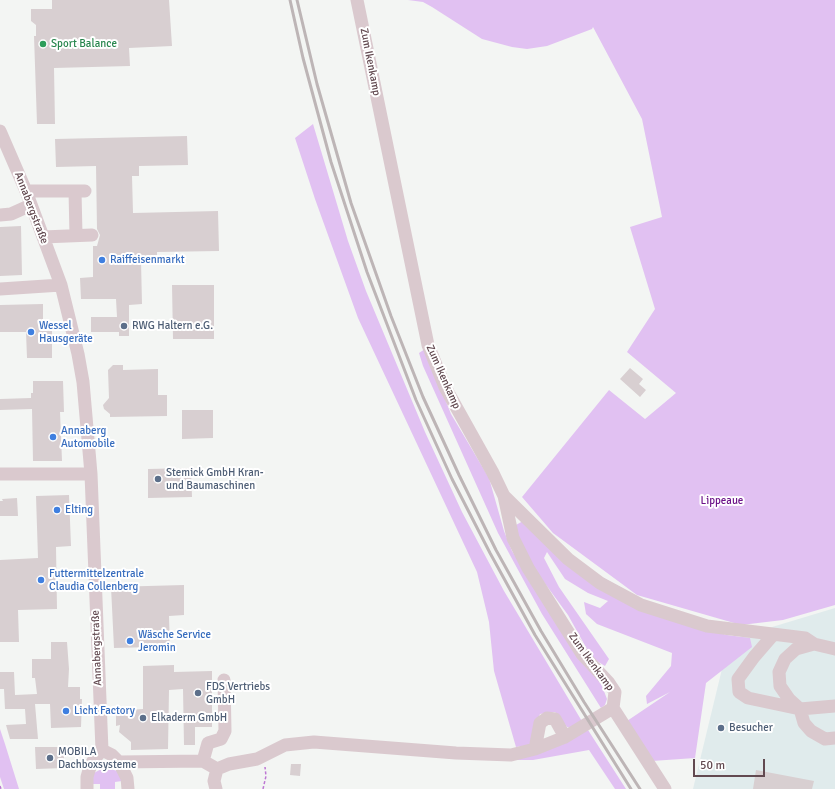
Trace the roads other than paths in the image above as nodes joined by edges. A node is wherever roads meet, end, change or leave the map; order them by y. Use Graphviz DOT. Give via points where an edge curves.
graph roads {
  1 [pos="357,0"];
  2 [pos="0,131"];
  3 [pos="26,191"];
  4 [pos="31,205"];
  5 [pos="0,215"];
  6 [pos="76,235"];
  7 [pos="92,235"];
  8 [pos="43,237"];
  9 [pos="61,285"];
  10 [pos="0,289"];
  11 [pos="0,474"];
  12 [pos="91,474"];
  13 [pos="504,496"];
  14 [pos="773,635"];
  15 [pos="828,649"];
  16 [pos="224,680"];
  17 [pos="835,698"];
  18 [pos="835,706"];
  19 [pos="818,707"];
  20 [pos="800,709"];
  21 [pos="609,710"];
  22 [pos="565,736"];
  23 [pos="835,738"];
  24 [pos="535,749"];
  25 [pos="102,750"];
  26 [pos="203,760"];
  27 [pos="119,762"];
  28 [pos="218,770"];
  29 [pos="87,789"];
  30 [pos="128,789"];
  31 [pos="216,789"];
  32 [pos="665,789"];
  1 -- 13 [label="street, Zum Ikenkamp" via="428,345 445,387"];
  2 -- 3 [label="street, Annabergstraße"];
  3 -- 4 [label="street, Annabergstraße"];
  3 -- 6 [label="street" via="80,191"];
  4 -- 5 [label="street" via="11,214"];
  4 -- 8 [label="street, Annabergstraße"];
  6 -- 7 [label="street"];
  6 -- 8 [label="street"];
  8 -- 9 [label="street, Annabergstraße"];
  9 -- 10 [label="street"];
  9 -- 12 [label="street, Annabergstraße" via="83,382"];
  11 -- 12 [label="street"];
  12 -- 25 [label="street, Annabergstraße"];
  13 -- 14 [label="street" via="568,559 600,583 620,594 641,604 707,626"];
  13 -- 21 [label="street, Zum Ikenkamp" via="513,538 528,568 582,654 614,692"];
  14 -- 15 [label="street" via="805,638"];
  14 -- 20 [label="street" via="738,680 739,692 748,698"];
  15 -- 20 [label="street" via="796,649 785,659 779,672 780,686"];
  16 -- 26 [label="street" via="225,730 221,739 208,742"];
  17 -- 19 [label="street"];
  18 -- 19 [label="street"];
  19 -- 20 [label="street"];
  20 -- 23 [label="street" via="804,723 811,731 825,739"];
  21 -- 22 [label="street"];
  21 -- 32 [label="street"];
  22 -- 24 [label="street"];
  22 -- 24 [label="street" via="555,719 547,718 540,723"];
  24 -- 28 [label="street" via="511,755 314,742 285,745 257,759 236,762"];
  25 -- 27 [label="street"];
  25 -- 29 [label="street" via="93,761 86,777"];
  26 -- 27 [label="street"];
  26 -- 28 [label="street"];
  27 -- 30 [label="street"];
  28 -- 31 [label="street" via="214,781"];
}
